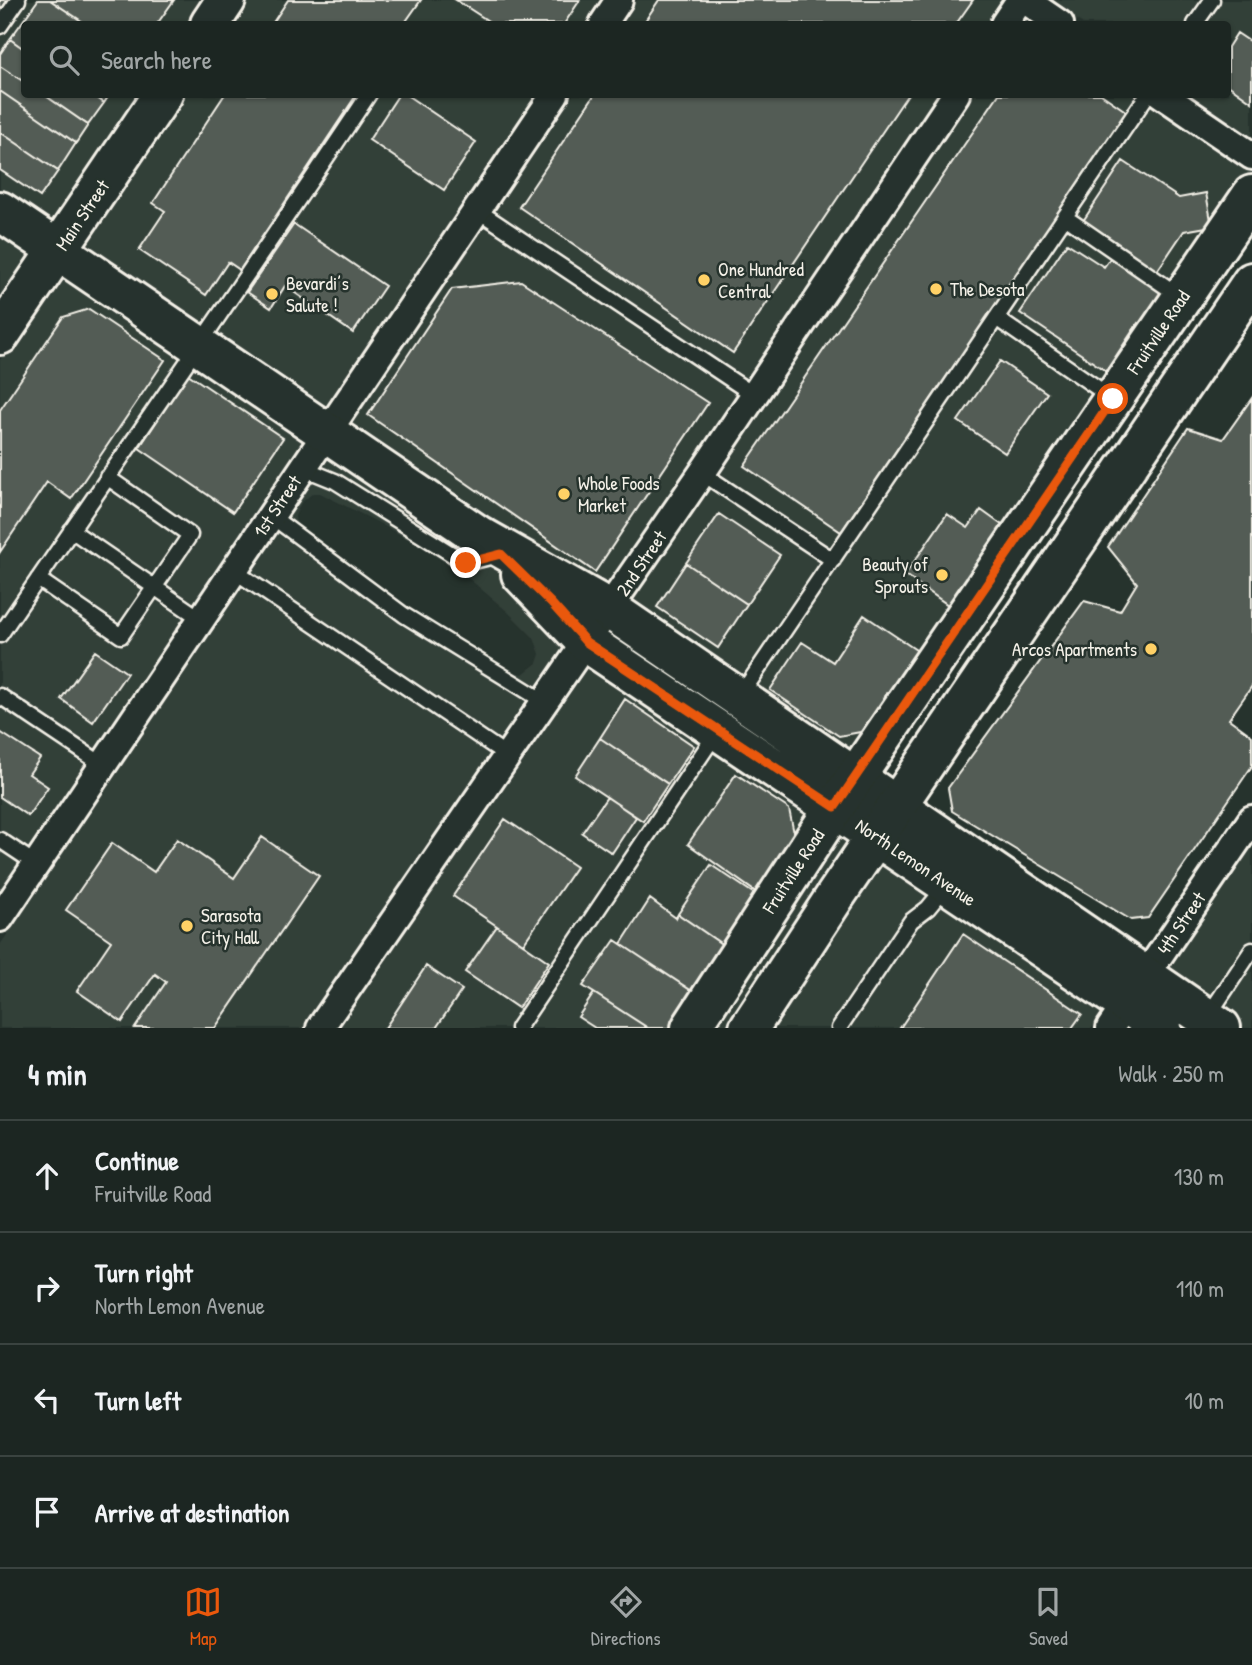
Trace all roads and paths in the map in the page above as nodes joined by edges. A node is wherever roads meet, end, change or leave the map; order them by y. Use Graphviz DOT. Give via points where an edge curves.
graph roads {
  1 [pos="18,0"];
  2 [pos="226,0"];
  3 [pos="619,0"];
  4 [pos="1023,0"];
  5 [pos="1212,0"];
  6 [pos="212,21"];
  7 [pos="605,21"];
  8 [pos="1006,21"];
  9 [pos="1055,21"];
  10 [pos="1197,21"];
  11 [pos="0,26"];
  12 [pos="160,98"];
  13 [pos="366,98"];
  14 [pos="552,98"];
  15 [pos="954,98"];
  16 [pos="1145,98"];
  17 [pos="1167,98"];
  18 [pos="1252,156"];
  19 [pos="1252,195"];
  20 [pos="477,210"];
  21 [pos="0,211"];
  22 [pos="1065,217"];
  23 [pos="58,250"];
  24 [pos="1252,282"];
  25 [pos="1182,298"];
  26 [pos="996,318"];
  27 [pos="0,335"];
  28 [pos="199,347"];
  29 [pos="754,395"];
  30 [pos="1113,399"];
  31 [pos="329,432"];
  32 [pos="303,468"];
  33 [pos="702,473"];
  34 [pos="107,477"];
  35 [pos="271,516"];
  36 [pos="71,530"];
  37 [pos="490,545"];
  38 [pos="833,559"];
  39 [pos="233,570"];
  40 [pos="38,579"];
  41 [pos="155,587"];
  42 [pos="609,608"];
  43 [pos="201,619"];
  44 [pos="0,635"];
  45 [pos="586,642"];
  46 [pos="0,696"];
  47 [pos="739,697"];
  48 [pos="545,702"];
  49 [pos="718,731"];
  50 [pos="508,756"];
  51 [pos="103,765"];
  52 [pos="845,792"];
  53 [pos="886,820"];
  54 [pos="1252,820"];
  55 [pos="0,840"];
  56 [pos="36,864"];
  57 [pos="947,884"];
  58 [pos="0,918"];
  59 [pos="1252,950"];
  60 [pos="1127,1003"];
  61 [pos="1214,1023"];
  62 [pos="325,1026"];
  63 [pos="518,1028"];
  64 [pos="691,1028"];
  65 [pos="749,1028"];
  66 [pos="839,1028"];
  67 [pos="1162,1028"];
  1 -- 11 [label="lane"];
  2 -- 6 [label="street"];
  3 -- 7 [label="street"];
  4 -- 8 [label="street"];
  4 -- 9 [label="street"];
  5 -- 10 [label="lane"];
  12 -- 23 [label="street, Main Street"];
  13 -- 28 [label="lane"];
  14 -- 20 [label="street, 1st Street"];
  15 -- 29 [label="street, 2nd Street"];
  16 -- 22 [label="lane"];
  17 -- 18 [label="street"];
  19 -- 25 [label="street, Fruitville Road"];
  20 -- 29 [label="lane"];
  20 -- 31 [label="street, 1st Street"];
  21 -- 23 [label="street"];
  22 -- 25 [label="lane"];
  22 -- 26 [label="lane"];
  23 -- 27 [label="street, Main Street"];
  23 -- 28 [label="street"];
  24 -- 53 [label="street"];
  25 -- 30 [label="street, Fruitville Road"];
  26 -- 30 [label="lane"];
  26 -- 38 [label="lane"];
  28 -- 31 [label="street"];
  28 -- 34 [label="lane"];
  29 -- 33 [label="street, 2nd Street"];
  30 -- 52 [label="street, Fruitville Road"];
  31 -- 32 [label="street, 1st Street"];
  31 -- 37 [label="street"];
  32 -- 35 [label="street, 1st Street"];
  32 -- 37 [label="lane" via="335,481 466,563"];
  33 -- 38 [label="lane"];
  33 -- 42 [label="street, 2nd Street"];
  34 -- 36 [label="lane"];
  34 -- 41 [label="lane" via="190,535"];
  35 -- 39 [label="street, 1st Street"];
  35 -- 48 [label="lane" via="404,615"];
  36 -- 40 [label="lane"];
  36 -- 41 [label="lane"];
  37 -- 42 [label="street"];
  37 -- 45 [label="street, North Lemon Avenue"];
  38 -- 47 [label="lane"];
  39 -- 43 [label="street, 1st Street"];
  39 -- 50 [label="lane"];
  40 -- 41 [label="lane" via="121,636"];
  40 -- 44 [label="lane"];
  41 -- 43 [label="lane"];
  42 -- 45 [label="street, 2nd Street"];
  42 -- 47 [label="street"];
  43 -- 51 [label="street, 1st Street"];
  45 -- 48 [label="street, 2nd Street"];
  45 -- 49 [label="street, North Lemon Avenue"];
  46 -- 51 [label="lane"];
  47 -- 52 [label="street"];
  48 -- 50 [label="street, 2nd Street"];
  49 -- 52 [label="street, North Lemon Avenue"];
  49 -- 63 [label="lane"];
  50 -- 62 [label="street, 2nd Street"];
  51 -- 56 [label="street, 1st Street"];
  52 -- 53 [label="street"];
  52 -- 64 [label="street, Fruitville Road"];
  53 -- 57 [label="street, North Lemon Avenue"];
  53 -- 60 [label="street"];
  53 -- 65 [label="street"];
  54 -- 60 [label="street, 4th Street"];
  55 -- 56 [label="lane"];
  56 -- 58 [label="street, 1st Street"];
  57 -- 60 [label="street, North Lemon Avenue"];
  57 -- 66 [label="lane" via="911,921"];
  59 -- 61 [label="lane"];
  60 -- 61 [label="street"];
  60 -- 67 [label="street, North Lemon Avenue"];
}
